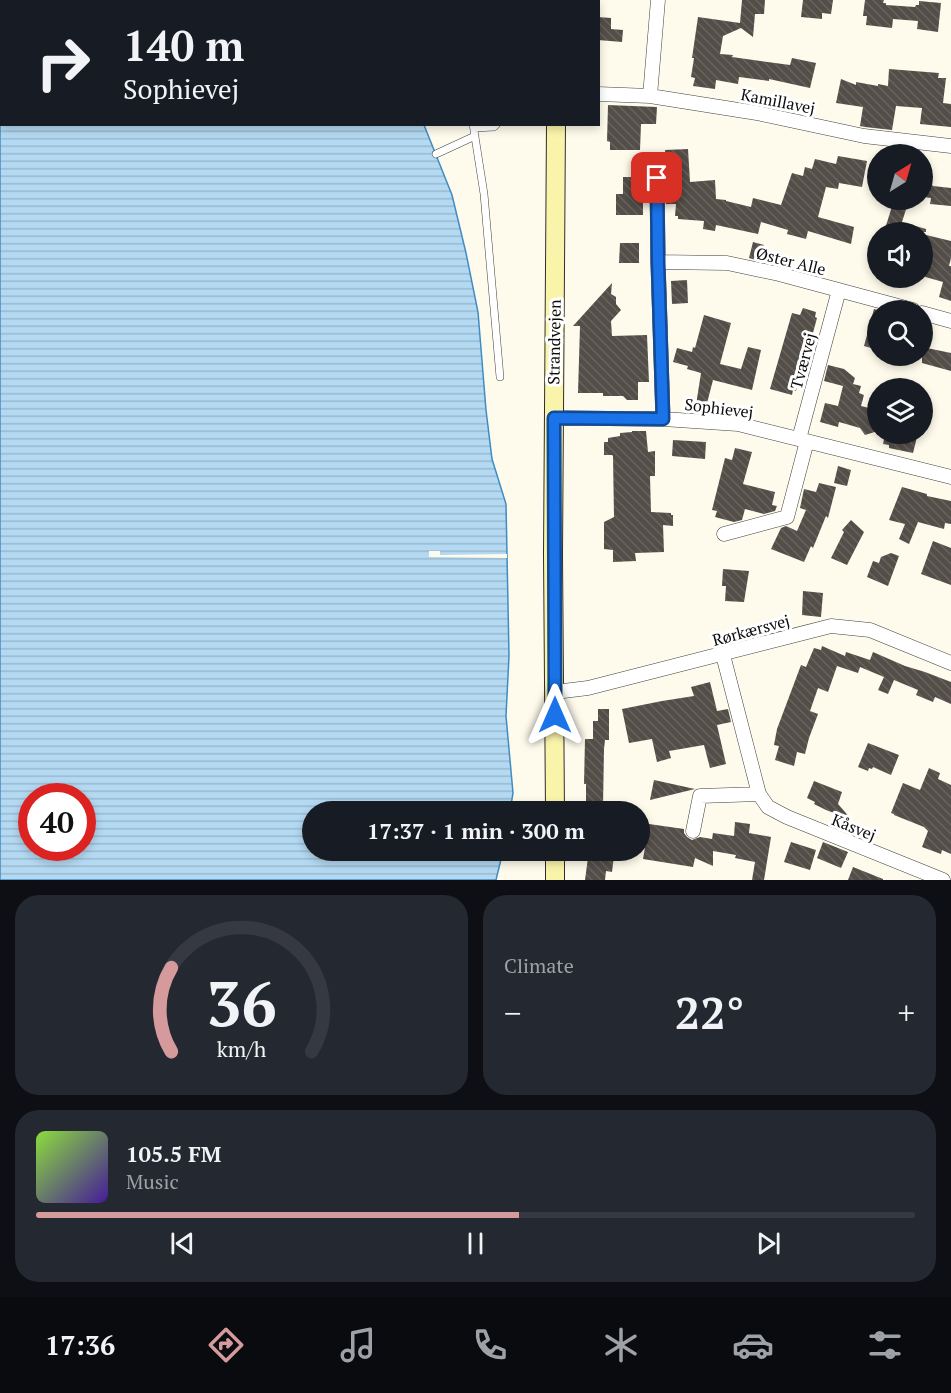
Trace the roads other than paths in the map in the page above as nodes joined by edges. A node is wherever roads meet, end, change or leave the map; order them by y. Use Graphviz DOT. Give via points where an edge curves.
graph roads {
  1 [pos="658,0"];
  2 [pos="600,94"];
  3 [pos="650,96"];
  4 [pos="474,126"];
  5 [pos="495,126"];
  6 [pos="556,126"];
  7 [pos="475,136"];
  8 [pos="951,146"];
  9 [pos="436,154"];
  10 [pos="657,178"];
  11 [pos="658,262"];
  12 [pos="839,290"];
  13 [pos="876,300"];
  14 [pos="933,316"];
  15 [pos="951,321"];
  16 [pos="500,377"];
  17 [pos="554,418"];
  18 [pos="663,419"];
  19 [pos="803,440"];
  20 [pos="951,477"];
  21 [pos="724,534"];
  22 [pos="723,654"];
  23 [pos="951,663"];
  24 [pos="555,692"];
  25 [pos="759,794"];
  26 [pos="555,801"];
  27 [pos="693,831"];
  28 [pos="555,861"];
  29 [pos="555,880"];
  30 [pos="943,880"];
  1 -- 3 [label="street"];
  2 -- 3 [label="street, Kamillavej"];
  3 -- 8 [label="street, Kamillavej" via="864,136"];
  4 -- 5 [label="lane"];
  4 -- 7 [label="lane"];
  6 -- 17 [label="street, Strandvejen"];
  7 -- 9 [label="lane"];
  7 -- 16 [label="lane"];
  10 -- 11 [label="street"];
  11 -- 12 [label="street, Øster Alle" via="727,263"];
  11 -- 18 [label="street"];
  12 -- 13 [label="street, Øster Alle"];
  12 -- 19 [label="street, Tværvej"];
  14 -- 15 [label="street"];
  17 -- 18 [label="street, Sophievej"];
  17 -- 24 [label="street, Strandvejen"];
  18 -- 19 [label="street, Sophievej" via="738,424"];
  19 -- 20 [label="street, Sophievej"];
  19 -- 21 [label="street" via="787,517"];
  22 -- 23 [label="street, Rørkærsvej" via="831,626 870,630"];
  22 -- 24 [label="street, Rørkærsvej" via="588,688"];
  22 -- 25 [label="street"];
  24 -- 26 [label="street, Strandvejen"];
  25 -- 27 [label="street" via="700,796"];
  25 -- 30 [label="street, Kåsvej" via="768,807 787,818"];
  28 -- 29 [label="street"];
}
